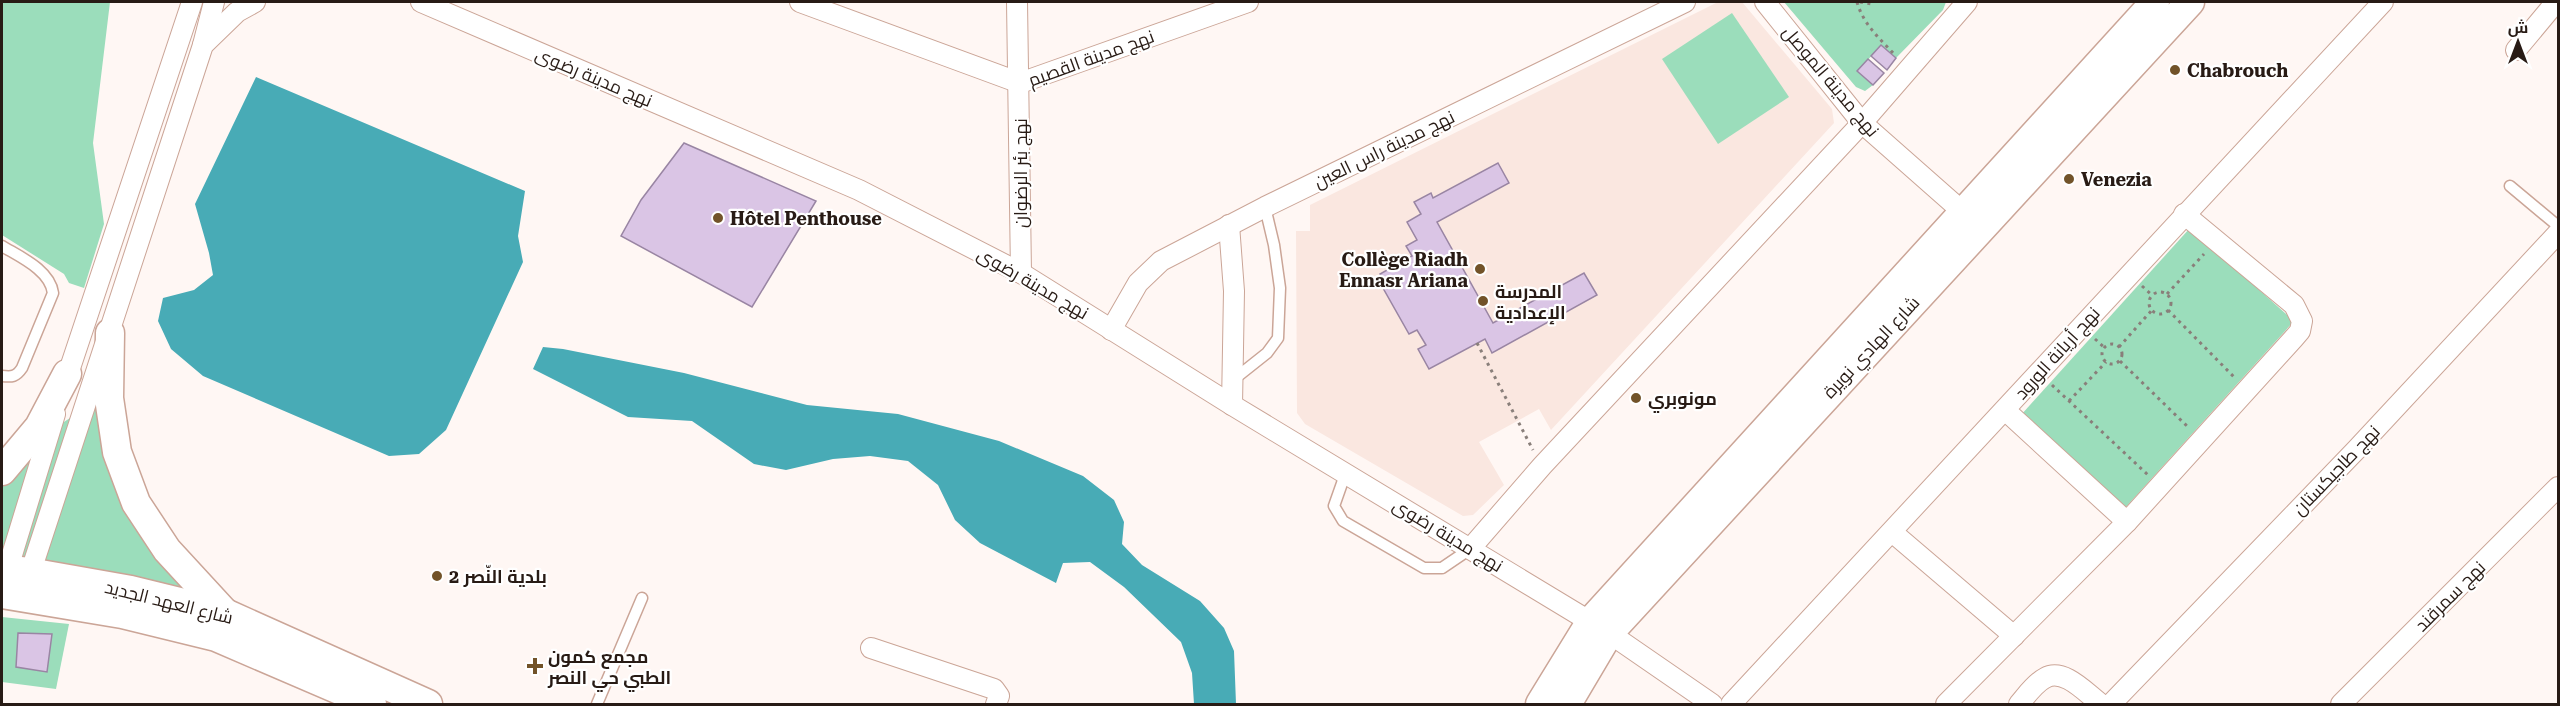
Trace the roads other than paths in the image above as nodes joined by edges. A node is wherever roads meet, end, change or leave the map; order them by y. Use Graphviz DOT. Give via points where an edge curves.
graph roads {
  1 [pos="192,2"];
  2 [pos="214,2"];
  3 [pos="255,2"];
  4 [pos="422,2"];
  5 [pos="800,2"];
  6 [pos="1017,2"];
  7 [pos="1248,2"];
  8 [pos="1685,2"];
  9 [pos="1765,2"];
  10 [pos="1967,2"];
  11 [pos="2155,2"];
  12 [pos="2190,2"];
  13 [pos="2383,2"];
  14 [pos="2556,2"];
  15 [pos="203,45"];
  16 [pos="2516,50"];
  17 [pos="1020,83"];
  18 [pos="1862,123"];
  19 [pos="2510,186"];
  20 [pos="1265,207"];
  21 [pos="2184,214"];
  22 [pos="1971,221"];
  23 [pos="1229,225"];
  24 [pos="2559,226"];
  25 [pos="2559,233"];
  26 [pos="2,246"];
  27 [pos="1021,273"];
  28 [pos="1111,330"];
  29 [pos="110,333"];
  30 [pos="67,374"];
  31 [pos="2,376"];
  32 [pos="1232,380"];
  33 [pos="1232,405"];
  34 [pos="2006,411"];
  35 [pos="2,471"];
  36 [pos="1346,472"];
  37 [pos="2559,487"];
  38 [pos="2127,522"];
  39 [pos="1892,532"];
  40 [pos="1470,549"];
  41 [pos="11,582"];
  42 [pos="642,598"];
  43 [pos="225,613"];
  44 [pos="1600,627"];
  45 [pos="2014,636"];
  46 [pos="871,648"];
  47 [pos="1711,704"];
  48 [pos="372,705"];
  49 [pos="428,705"];
  50 [pos="597,705"];
  51 [pos="996,705"];
  52 [pos="1540,705"];
  53 [pos="1568,705"];
  54 [pos="1731,705"];
  55 [pos="1946,705"];
  56 [pos="2019,705"];
  57 [pos="2101,705"];
  58 [pos="2111,705"];
  59 [pos="2341,705"];
  1 -- 30 [label="street"];
  2 -- 15 [label="street"];
  3 -- 15 [label="street" via="237,12"];
  4 -- 27 [label="street, نهج مدينة رضوى" via="859,190"];
  5 -- 17 [label="street, نهج مدينة القصيم"];
  6 -- 17 [label="street, نهج بئر الرضوان"];
  7 -- 17 [label="street, نهج مدينة القصيم"];
  8 -- 20 [label="street, نهج مدينة راس العين"];
  9 -- 18 [label="street, نهج مدينة الموصل"];
  10 -- 18 [label="street"];
  11 -- 22 [label="main road, شارع الهادي نويرة"];
  12 -- 22 [label="main road, شارع الهادي نويرة"];
  13 -- 21 [label="street, نهج أريانة الورود"];
  14 -- 16 [label="street"];
  15 -- 29 [label="street"];
  17 -- 27 [label="street, نهج بئر الرضوان"];
  18 -- 22 [label="street, نهج مدينة الموصل"];
  18 -- 40 [label="street" via="1542,466"];
  19 -- 24 [label="lane"];
  20 -- 23 [label="street, نهج مدينة راس العين"];
  20 -- 32 [label="lane" via="1280,288 1278,338 1267,353"];
  21 -- 34 [label="street, نهج أريانة الورود"];
  21 -- 38 [label="street" via="2294,305 2302,321 2300,331"];
  22 -- 44 [label="main road, شارع الهادي نويرة"];
  23 -- 28 [label="street, نهج مدينة راس العين" via="1150,270"];
  23 -- 32 [label="street" via="1234,291"];
  25 -- 58 [label="street, نهج طاجيكستان"];
  26 -- 31 [label="lane" via="48,278 53,293 22,368 17,375"];
  27 -- 28 [label="street, نهج مدينة رضوى"];
  28 -- 33 [label="street, نهج مدينة رضوى"];
  29 -- 41 [label="street"];
  29 -- 43 [label="main road" via="111,409 117,452 136,503 167,550"];
  30 -- 35 [label="main road" via="39,427"];
  30 -- 41 [label="street"];
  32 -- 33 [label="street"];
  33 -- 36 [label="street, نهج مدينة رضوى"];
  34 -- 38 [label="street"];
  34 -- 39 [label="street, نهج أريانة الورود"];
  36 -- 40 [label="street, نهج مدينة رضوى"];
  36 -- 40 [label="lane" via="1334,506 1343,521 1424,568 1442,568"];
  37 -- 59 [label="street, نهج سمرقند"];
  38 -- 45 [label="street"];
  39 -- 45 [label="street"];
  39 -- 54 [label="street, نهج أريانة الورود"];
  40 -- 44 [label="street, نهج مدينة رضوى"];
  41 -- 43 [label="main road, شارع العهد الجديد" via="131,590"];
  41 -- 48 [label="main road, شارع العهد الجديد" via="216,638"];
  42 -- 50 [label="lane"];
  43 -- 49 [label="main road, شارع العهد الجديد"];
  44 -- 47 [label="street"];
  44 -- 52 [label="main road, شارع الهادي نويرة"];
  44 -- 53 [label="main road, شارع الهادي نويرة"];
  45 -- 55 [label="street"];
  46 -- 51 [label="street" via="994,688 999,696"];
  56 -- 57 [label="street" via="2045,678 2062,675"];
}
